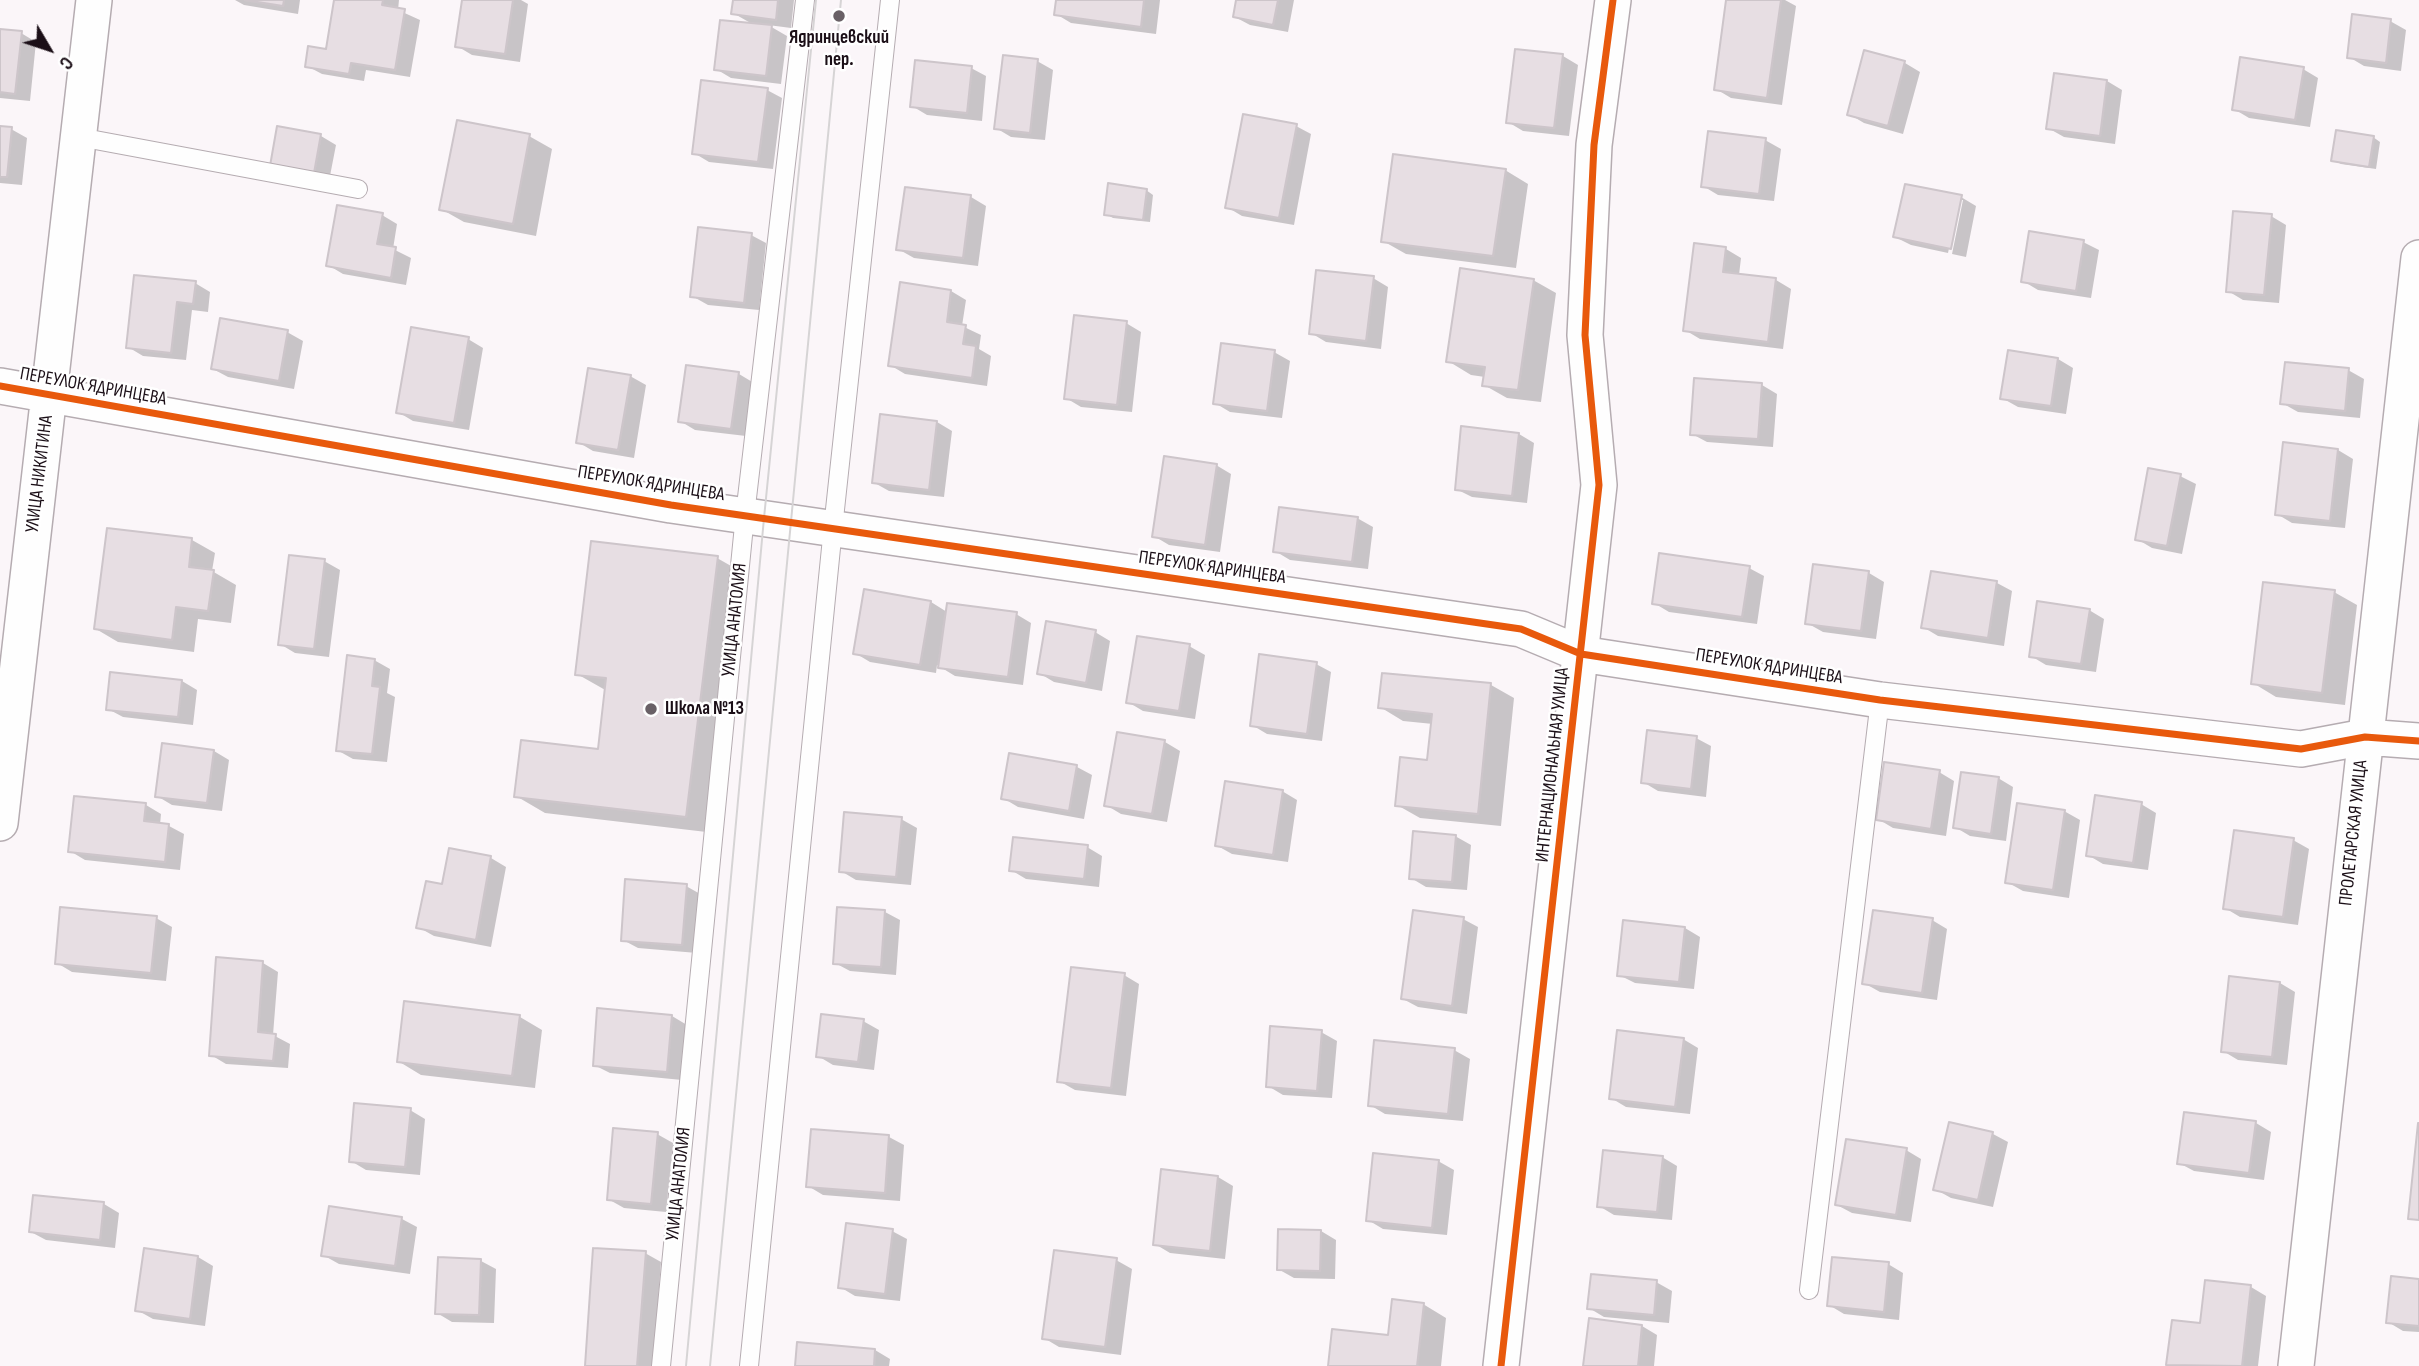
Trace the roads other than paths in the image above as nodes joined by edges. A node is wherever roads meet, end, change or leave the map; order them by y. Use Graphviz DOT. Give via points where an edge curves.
graph roads {
  1 [pos="94,0"];
  2 [pos="805,0"];
  3 [pos="890,0"];
  4 [pos="1613,0"];
  5 [pos="79,137"];
  6 [pos="358,189"];
  7 [pos="2419,258"];
  8 [pos="0,386"];
  9 [pos="49,395"];
  10 [pos="745,515"];
  11 [pos="833,528"];
  12 [pos="1581,654"];
  13 [pos="1880,700"];
  14 [pos="2365,737"];
  15 [pos="2419,741"];
  16 [pos="0,823"];
  17 [pos="1809,1290"];
  18 [pos="661,1366"];
  19 [pos="749,1366"];
  20 [pos="1501,1366"];
  21 [pos="2297,1366"];
  1 -- 5 [label="street, УЛИЦА НИКИТИНА"];
  2 -- 10 [label="lane, УЛИЦА АНАТОЛИЯ"];
  3 -- 11 [label="lane"];
  4 -- 12 [label="street, ИНТЕРНАЦИОНАЛЬНАЯ УЛИЦА" via="1594,145 1586,321 1600,485"];
  5 -- 6 [label="lane"];
  5 -- 9 [label="street, УЛИЦА НИКИТИНА"];
  7 -- 14 [label="street, ПРОЛЕТАРСКАЯ УЛИЦА"];
  8 -- 9 [label="street, ПЕРЕУЛОК ЯДРИНЦЕВА"];
  9 -- 10 [label="street, ПЕРЕУЛОК ЯДРИНЦЕВА"];
  9 -- 16 [label="street, УЛИЦА НИКИТИНА"];
  10 -- 11 [label="street, ПЕРЕУЛОК ЯДРИНЦЕВА"];
  10 -- 18 [label="lane, УЛИЦА АНАТОЛИЯ"];
  11 -- 12 [label="street, ПЕРЕУЛОК ЯДРИНЦЕВА" via="1521,629"];
  11 -- 19 [label="lane"];
  12 -- 13 [label="street, ПЕРЕУЛОК ЯДРИНЦЕВА"];
  12 -- 20 [label="street, ИНТЕРНАЦИОНАЛЬНАЯ УЛИЦА"];
  13 -- 14 [label="street, ПЕРЕУЛОК ЯДРИНЦЕВА" via="2301,749"];
  13 -- 17 [label="lane"];
  14 -- 15 [label="street, ПЕРЕУЛОК ЯДРИНЦЕВА"];
  14 -- 21 [label="street, ПРОЛЕТАРСКАЯ УЛИЦА"];
}
